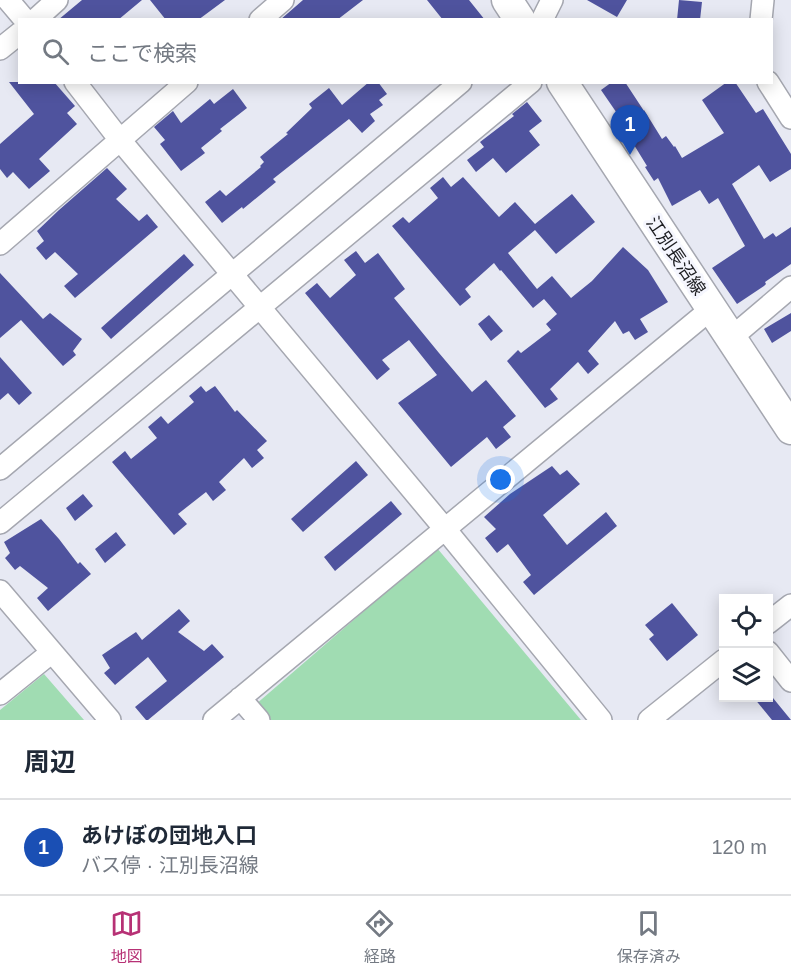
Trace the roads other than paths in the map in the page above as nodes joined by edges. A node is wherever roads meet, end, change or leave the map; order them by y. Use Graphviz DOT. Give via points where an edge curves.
graph roads {
  1 [pos="8,0"];
  2 [pos="57,0"];
  3 [pos="283,0"];
  4 [pos="507,0"];
  5 [pos="552,0"];
  6 [pos="763,0"];
  7 [pos="23,18"];
  8 [pos="37,18"];
  9 [pos="262,18"];
  10 [pos="519,18"];
  11 [pos="543,18"];
  12 [pos="761,18"];
  13 [pos="18,35"];
  14 [pos="0,49"];
  15 [pos="77,84"];
  16 [pos="185,84"];
  17 [pos="459,84"];
  18 [pos="529,84"];
  19 [pos="563,84"];
  20 [pos="769,84"];
  21 [pos="791,118"];
  22 [pos="120,140"];
  23 [pos="0,244"];
  24 [pos="232,274"];
  25 [pos="791,287"];
  26 [pos="261,308"];
  27 [pos="711,309"];
  28 [pos="731,338"];
  29 [pos="791,429"];
  30 [pos="0,469"];
  31 [pos="0,523"];
  32 [pos="446,529"];
  33 [pos="0,591"];
  34 [pos="791,605"];
  35 [pos="773,619"];
  36 [pos="52,652"];
  37 [pos="773,658"];
  38 [pos="719,663"];
  39 [pos="791,681"];
  40 [pos="0,694"];
  41 [pos="240,698"];
  42 [pos="110,720"];
  43 [pos="214,720"];
  44 [pos="259,720"];
  45 [pos="601,720"];
  46 [pos="650,720"];
  1 -- 7 [label="street"];
  2 -- 8 [label="street"];
  3 -- 9 [label="street"];
  4 -- 10 [label="main road"];
  5 -- 11 [label="street"];
  6 -- 12 [label="street"];
  13 -- 14 [label="street"];
  15 -- 22 [label="street"];
  16 -- 22 [label="street"];
  17 -- 24 [label="street"];
  18 -- 26 [label="street"];
  19 -- 27 [label="main road, 江別長沼線"];
  20 -- 21 [label="street"];
  22 -- 23 [label="street"];
  22 -- 24 [label="street"];
  24 -- 26 [label="street"];
  24 -- 30 [label="street"];
  25 -- 28 [label="street"];
  26 -- 31 [label="street"];
  26 -- 32 [label="street"];
  27 -- 28 [label="main road, 江別長沼線"];
  27 -- 32 [label="street"];
  28 -- 29 [label="main road, 江別長沼線"];
  32 -- 41 [label="street"];
  32 -- 45 [label="street"];
  33 -- 36 [label="street"];
  34 -- 35 [label="street"];
  36 -- 40 [label="street"];
  36 -- 42 [label="street"];
  37 -- 39 [label="street"];
  38 -- 46 [label="street"];
  41 -- 43 [label="street"];
  41 -- 44 [label="street"];
}
